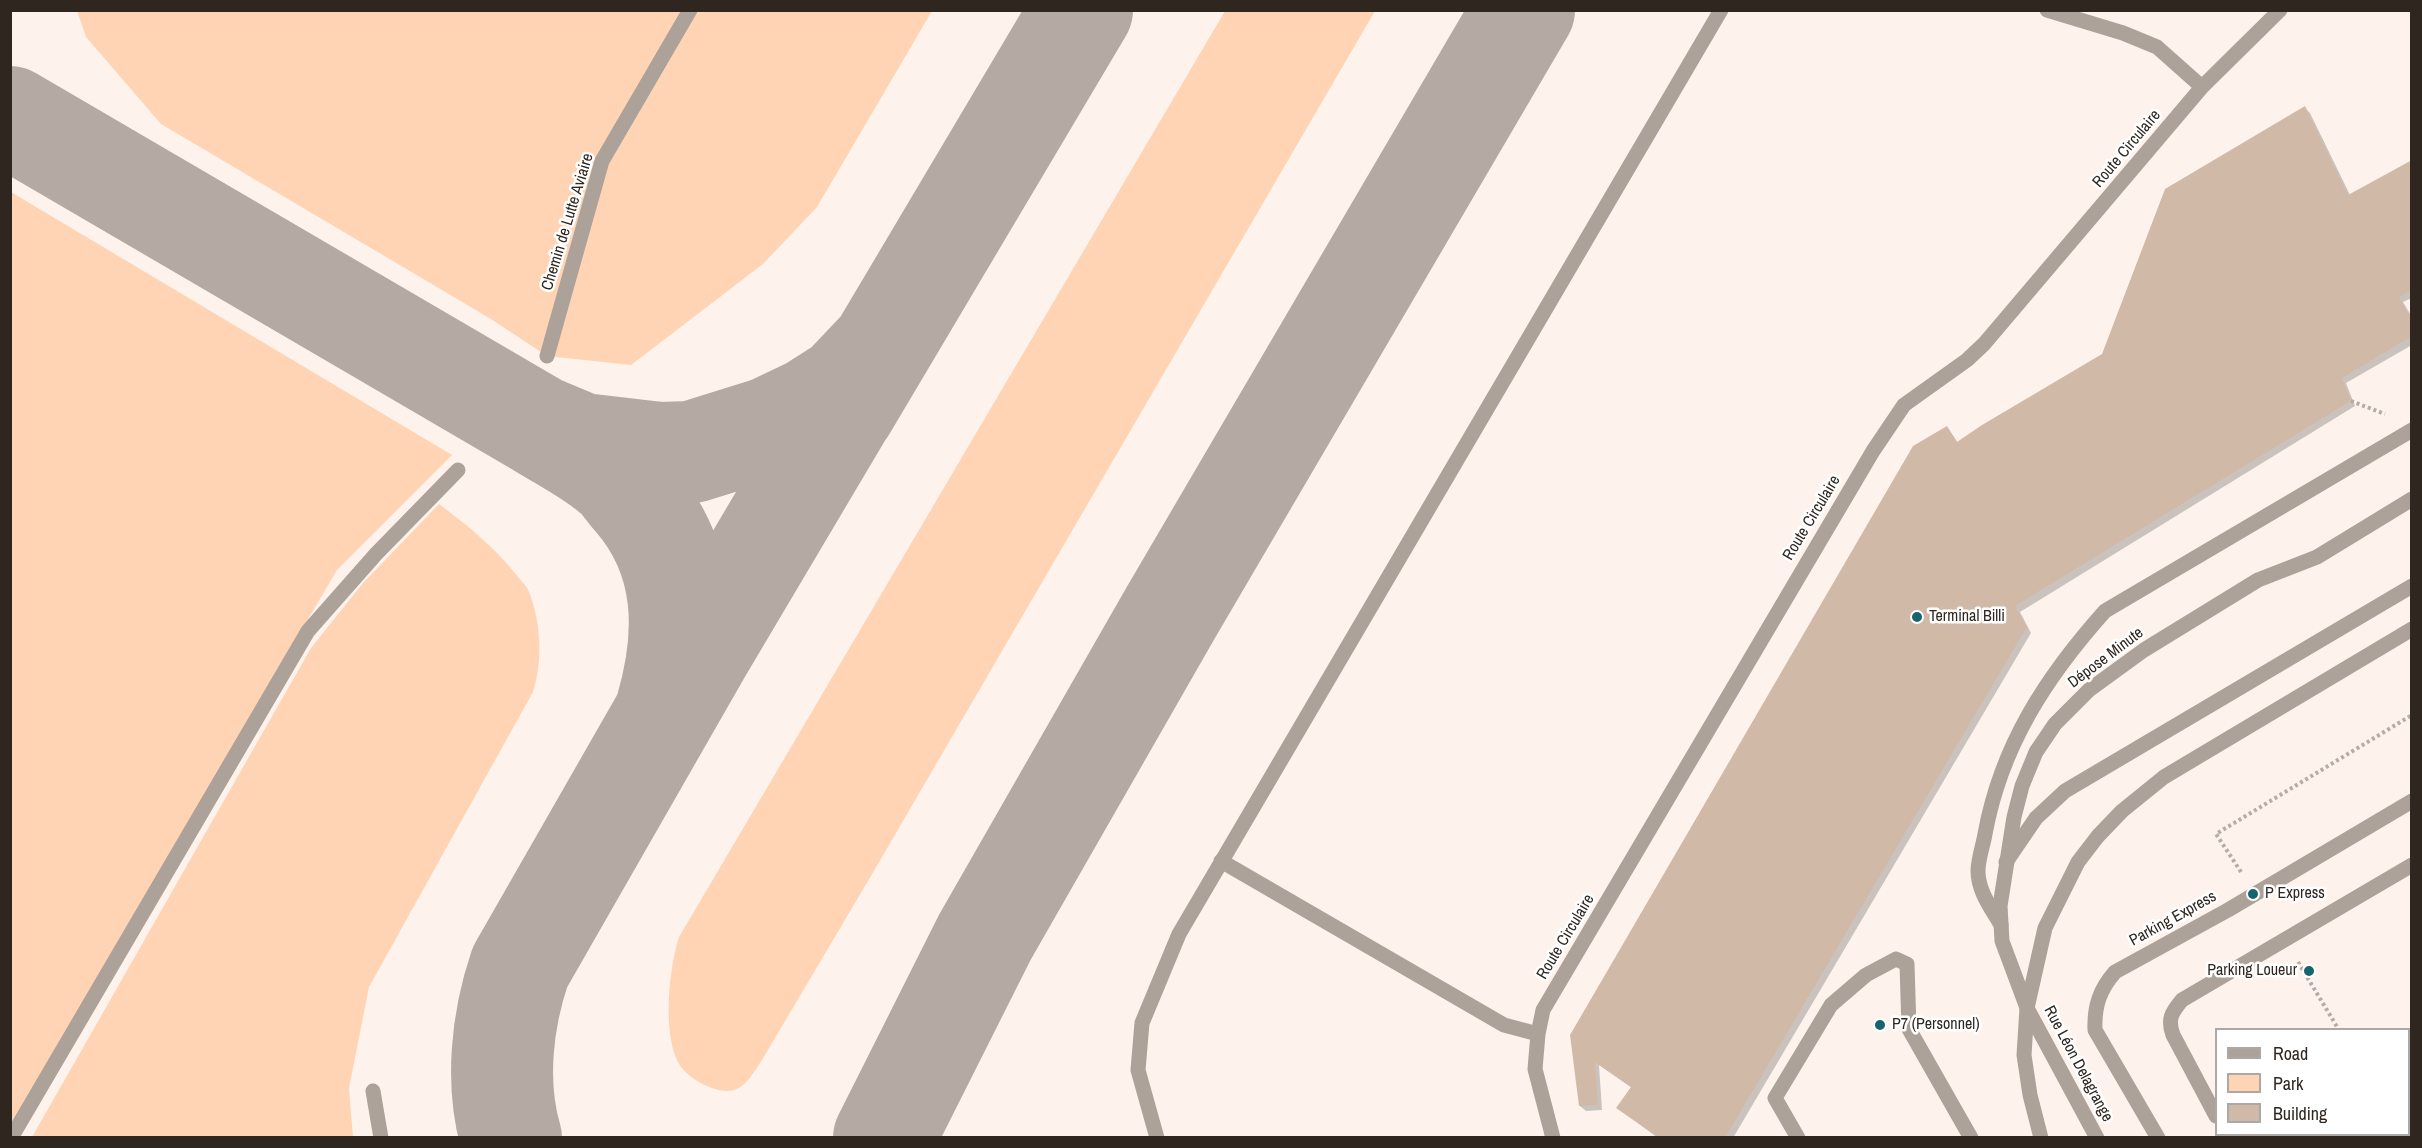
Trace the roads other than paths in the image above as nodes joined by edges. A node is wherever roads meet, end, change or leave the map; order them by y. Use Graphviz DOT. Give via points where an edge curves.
graph roads {
  1 [pos="690,10"];
  2 [pos="1721,10"];
  3 [pos="2047,10"];
  4 [pos="2280,10"];
  5 [pos="2202,87"];
  6 [pos="547,356"];
  7 [pos="2412,430"];
  8 [pos="458,470"];
  9 [pos="2412,499"];
  10 [pos="2412,586"];
  11 [pos="2412,629"];
  12 [pos="2412,801"];
  13 [pos="1221,861"];
  14 [pos="2006,862"];
  15 [pos="2412,866"];
  16 [pos="2001,925"];
  17 [pos="2027,1008"];
  18 [pos="1538,1034"];
  19 [pos="373,1091"];
  20 [pos="2215,1112"];
  21 [pos="11,1137"];
  22 [pos="381,1137"];
  23 [pos="1157,1137"];
  24 [pos="1553,1137"];
  25 [pos="1798,1137"];
  26 [pos="1971,1137"];
  27 [pos="2041,1137"];
  28 [pos="2097,1137"];
  29 [pos="2158,1137"];
  1 -- 6 [label="street, Chemin de Lutte Aviaire" via="602,161"];
  2 -- 13 [label="street"];
  3 -- 5 [label="street" via="2157,47"];
  4 -- 5 [label="street, Route Circulaire"];
  5 -- 18 [label="street, Route Circulaire" via="1984,344 1904,405 1873,451 1543,1010"];
  7 -- 16 [label="street" via="2105,611 2072,648 2032,707 1998,780 1978,871 1984,898"];
  8 -- 21 [label="street" via="308,631"];
  9 -- 14 [label="street, Dépose Minute" via="2317,557 2258,580 2144,650 2089,690 2055,724 2036,752 2022,786"];
  10 -- 14 [label="street" via="2065,792 2036,818"];
  11 -- 17 [label="street" via="2173,771 2122,811 2078,862 2057,900 2045,928"];
  12 -- 29 [label="street, Parking Express" via="2115,972 2106,982 2094,1012 2095,1030"];
  13 -- 18 [label="street" via="1504,1024"];
  13 -- 23 [label="street" via="1179,934 1142,1023 1138,1070"];
  14 -- 16 [label="street, Dépose Minute"];
  15 -- 20 [label="street" via="2182,1000 2171,1014 2169,1025"];
  16 -- 17 [label="street, Dépose Minute" via="2002,941"];
  17 -- 27 [label="street" via="2024,1055"];
  17 -- 28 [label="street, Rue Léon Delagrange"];
  18 -- 24 [label="street, Route Circulaire" via="1535,1070"];
  19 -- 22 [label="street"];
  25 -- 26 [label="street" via="1775,1098 1831,1005 1866,975 1896,959 1907,964 1909,1029"];
}
